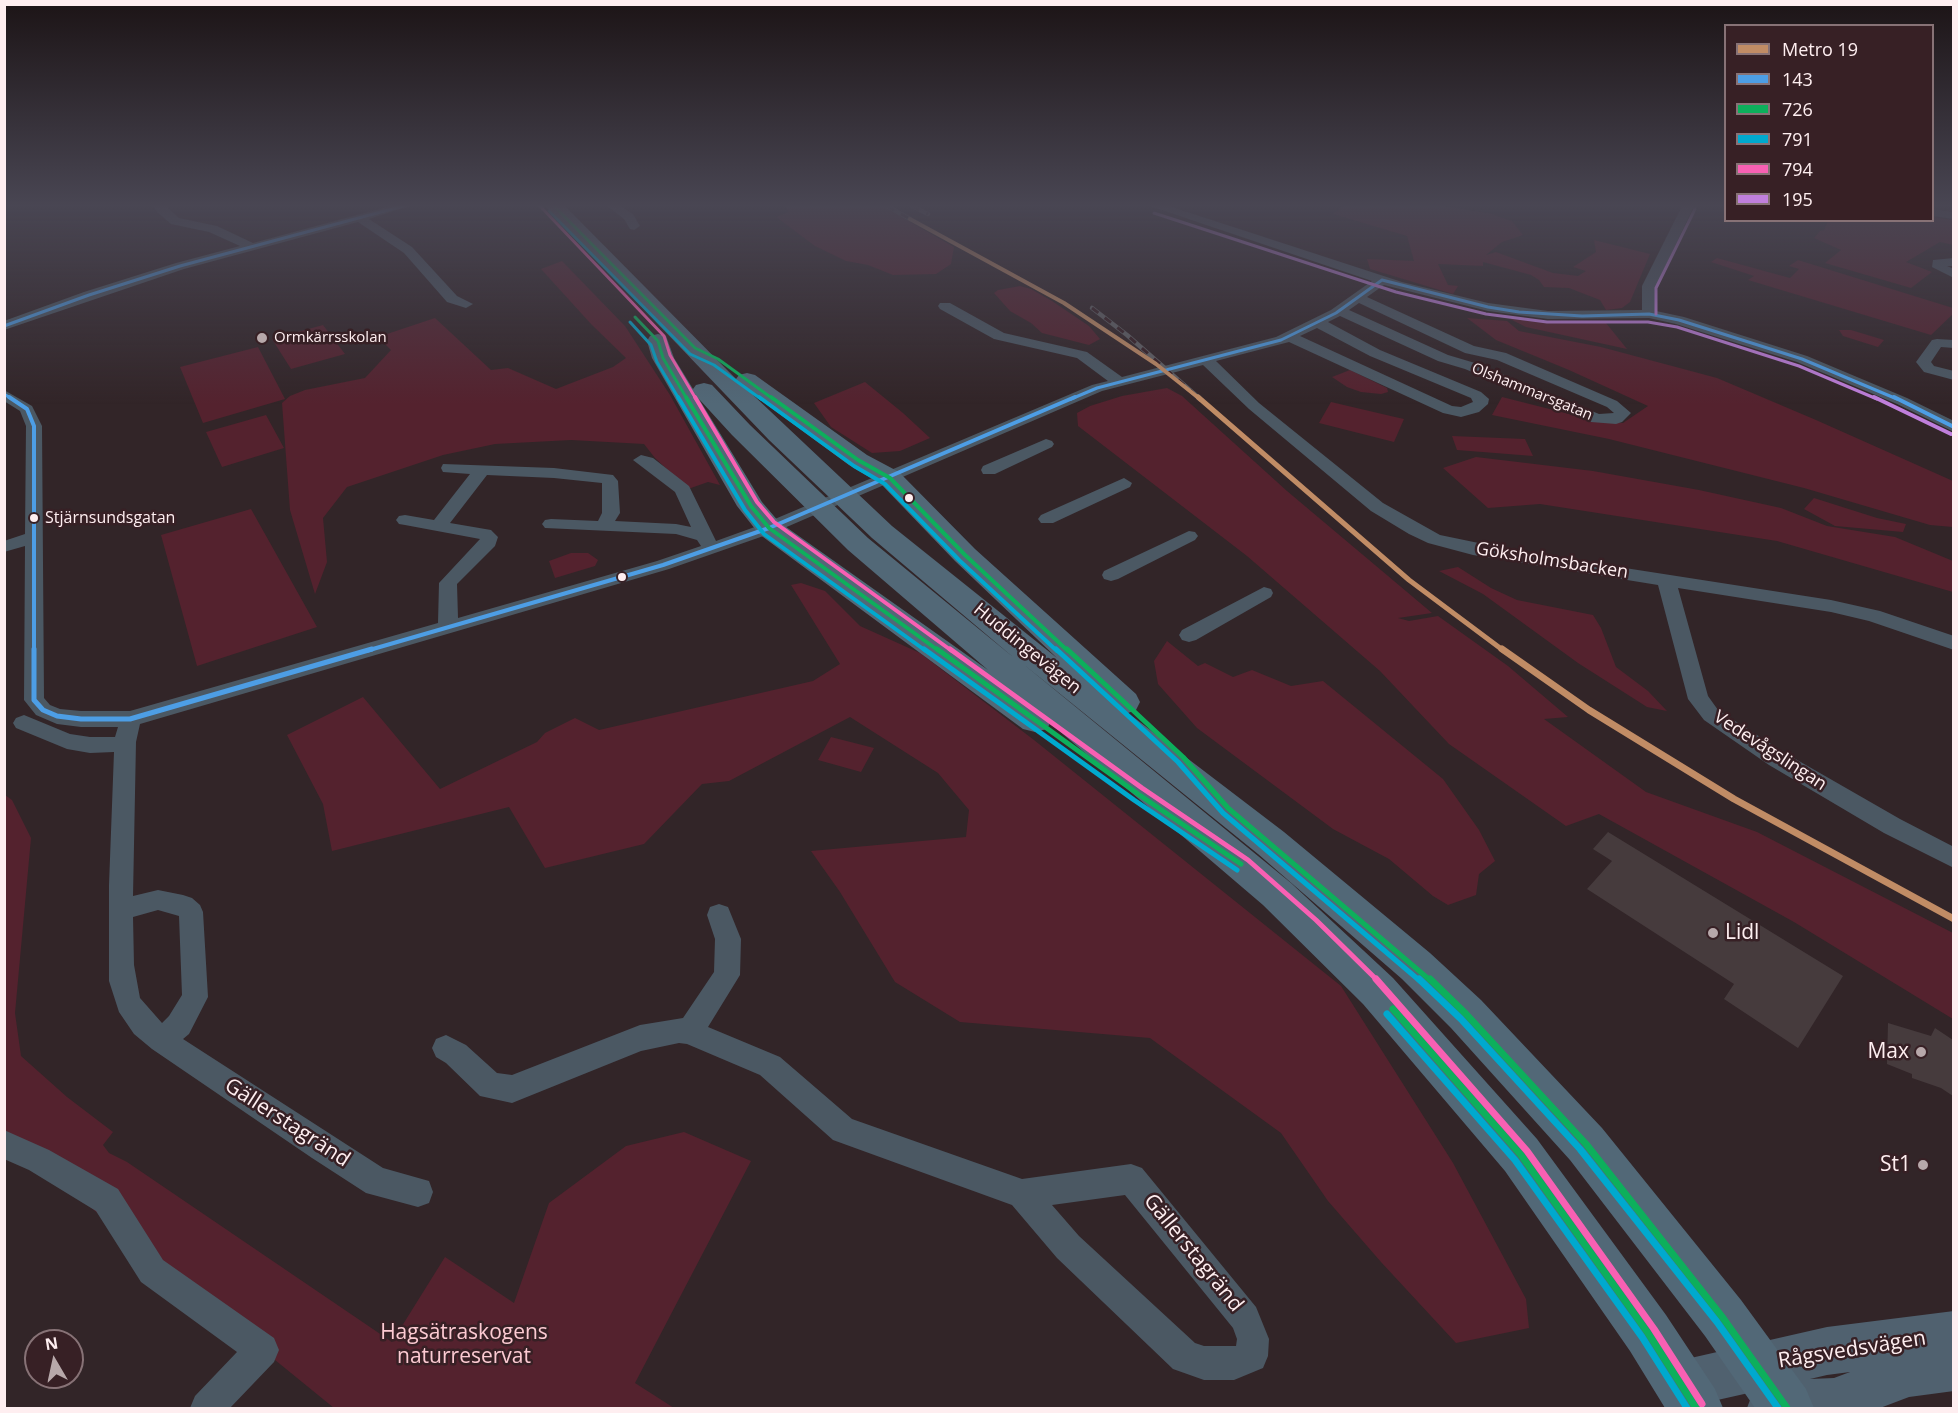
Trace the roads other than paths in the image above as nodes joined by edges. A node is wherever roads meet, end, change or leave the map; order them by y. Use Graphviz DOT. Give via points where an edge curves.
graph roads {
  1 [pos="162,272"];
  2 [pos="428,272"];
  3 [pos="592,272"];
  4 [pos="619,272"];
  5 [pos="1357,272"];
  6 [pos="1656,272"];
  7 [pos="1382,280"];
  8 [pos="1359,298"];
  9 [pos="466,304"];
  10 [pos="945,306"];
  11 [pos="1340,311"];
  12 [pos="1648,314"];
  13 [pos="1319,323"];
  14 [pos="4,326"];
  15 [pos="1290,337"];
  16 [pos="657,341"];
  17 [pos="1953,344"];
  18 [pos="694,348"];
  19 [pos="1206,360"];
  20 [pos="1953,376"];
  21 [pos="1119,382"];
  22 [pos="4,394"];
  23 [pos="1953,427"];
  24 [pos="1046,444"];
  25 [pos="641,460"];
  26 [pos="449,468"];
  27 [pos="482,470"];
  28 [pos="989,470"];
  29 [pos="883,481"];
  30 [pos="1124,483"];
  31 [pos="1047,519"];
  32 [pos="405,520"];
  33 [pos="551,524"];
  34 [pos="439,525"];
  35 [pos="777,525"];
  36 [pos="603,526"];
  37 [pos="1190,536"];
  38 [pos="32,538"];
  39 [pos="707,542"];
  40 [pos="4,547"];
  41 [pos="1111,575"];
  42 [pos="1666,580"];
  43 [pos="1264,593"];
  44 [pos="448,628"];
  45 [pos="1189,635"];
  46 [pos="1953,642"];
  47 [pos="130,719"];
  48 [pos="24,723"];
  49 [pos="112,744"];
  50 [pos="1228,808"];
  51 [pos="1953,858"];
  52 [pos="1244,866"];
  53 [pos="121,910"];
  54 [pos="719,915"];
  55 [pos="689,1032"];
  56 [pos="162,1040"];
  57 [pos="446,1048"];
  58 [pos="4,1144"];
  59 [pos="418,1192"];
  60 [pos="1022,1194"];
  61 [pos="1953,1334"];
  62 [pos="1953,1367"];
  63 [pos="1689,1396"];
  64 [pos="1775,1397"];
  65 [pos="207,1408"];
  1 -- 14 [label="street"];
  2 -- 9 [label="street" via="452,299"];
  3 -- 16 [label="main road, Huddingevägen"];
  4 -- 18 [label="main road, Huddingevägen"];
  5 -- 7 [label="street"];
  6 -- 12 [label="street" via="1649,286"];
  7 -- 8 [label="street"];
  7 -- 12 [label="street" via="1490,308 1533,314"];
  8 -- 11 [label="street"];
  8 -- 11 [label="street, Olshammarsgatan" via="1470,350 1511,360 1612,404 1623,413 1616,419 1597,419 1443,358"];
  10 -- 21 [label="street" via="999,336 1082,355"];
  11 -- 13 [label="street"];
  12 -- 23 [label="street" via="1776,349 1902,401"];
  13 -- 15 [label="street"];
  13 -- 15 [label="street, Olshammarsgatan" via="1375,352 1476,395 1480,404 1461,412 1448,410"];
  15 -- 19 [label="street"];
  16 -- 35 [label="main road" via="663,358 751,506"];
  16 -- 52 [label="main road, Huddingevägen" via="858,544"];
  17 -- 20 [label="street" via="1937,343 1923,362 1929,369"];
  18 -- 29 [label="main road" via="718,359"];
  18 -- 50 [label="main road, Huddingevägen" via="777,435 882,532"];
  19 -- 21 [label="street"];
  19 -- 42 [label="street, Göksholmsbacken" via="1262,413 1377,507 1415,530 1473,549"];
  21 -- 29 [label="street" via="1064,401"];
  22 -- 38 [label="street" via="27,409 34,426"];
  24 -- 28 [label="street"];
  25 -- 39 [label="street" via="683,490"];
  26 -- 27 [label="street"];
  27 -- 34 [label="street"];
  27 -- 36 [label="street" via="608,479 611,513"];
  29 -- 35 [label="street"];
  29 -- 50 [label="main road" via="1183,757"];
  30 -- 31 [label="street"];
  32 -- 34 [label="street"];
  33 -- 36 [label="street"];
  34 -- 44 [label="street" via="489,537 489,542 448,582"];
  35 -- 39 [label="street"];
  35 -- 52 [label="main road" via="1138,794"];
  36 -- 39 [label="street" via="676,529"];
  37 -- 41 [label="street"];
  38 -- 40 [label="street"];
  38 -- 47 [label="street" via="34,700 43,710 57,716"];
  39 -- 44 [label="street" via="663,565"];
  42 -- 46 [label="street, Göksholmsbacken" via="1832,606"];
  42 -- 51 [label="street, Vedevågslingan" via="1698,699 1711,715 1777,759"];
  43 -- 45 [label="street"];
  44 -- 47 [label="street"];
  47 -- 53 [label="street, Gällerstagränd" via="124,742"];
  48 -- 49 [label="street" via="67,741"];
  50 -- 64 [label="main road, Huddingevägen" via="1416,966 1518,1067 1656,1230"];
  52 -- 63 [label="main road, Huddingevägen" via="1378,991 1521,1155"];
  53 -- 56 [label="street, Gällerstagränd" via="122,981 129,1003 144,1025"];
  53 -- 56 [label="street" via="158,900 183,905 191,912 195,997 179,1025"];
  54 -- 55 [label="street" via="728,939 727,975"];
  55 -- 57 [label="street, Gällerstagränd" via="679,1030 640,1038 512,1089 490,1086"];
  55 -- 60 [label="street, Gällerstagränd" via="770,1066 843,1130"];
  56 -- 59 [label="street, Gällerstagränd" via="377,1182"];
  58 -- 65 [label="street" via="107,1200 152,1271 262,1350"];
  60 -- 60 [label="street, Gällerstagränd" via="1131,1179 1245,1318 1253,1339 1251,1356 1234,1363 1204,1363 1185,1357 1068,1247"];
  61 -- 64 [label="street, Rågsvedsvägen" via="1827,1351"];
  62 -- 64 [label="street, Rågsvedsvägen" via="1909,1373 1834,1402"];
  63 -- 64 [label="street, Rågsvedsvägen"];
}
